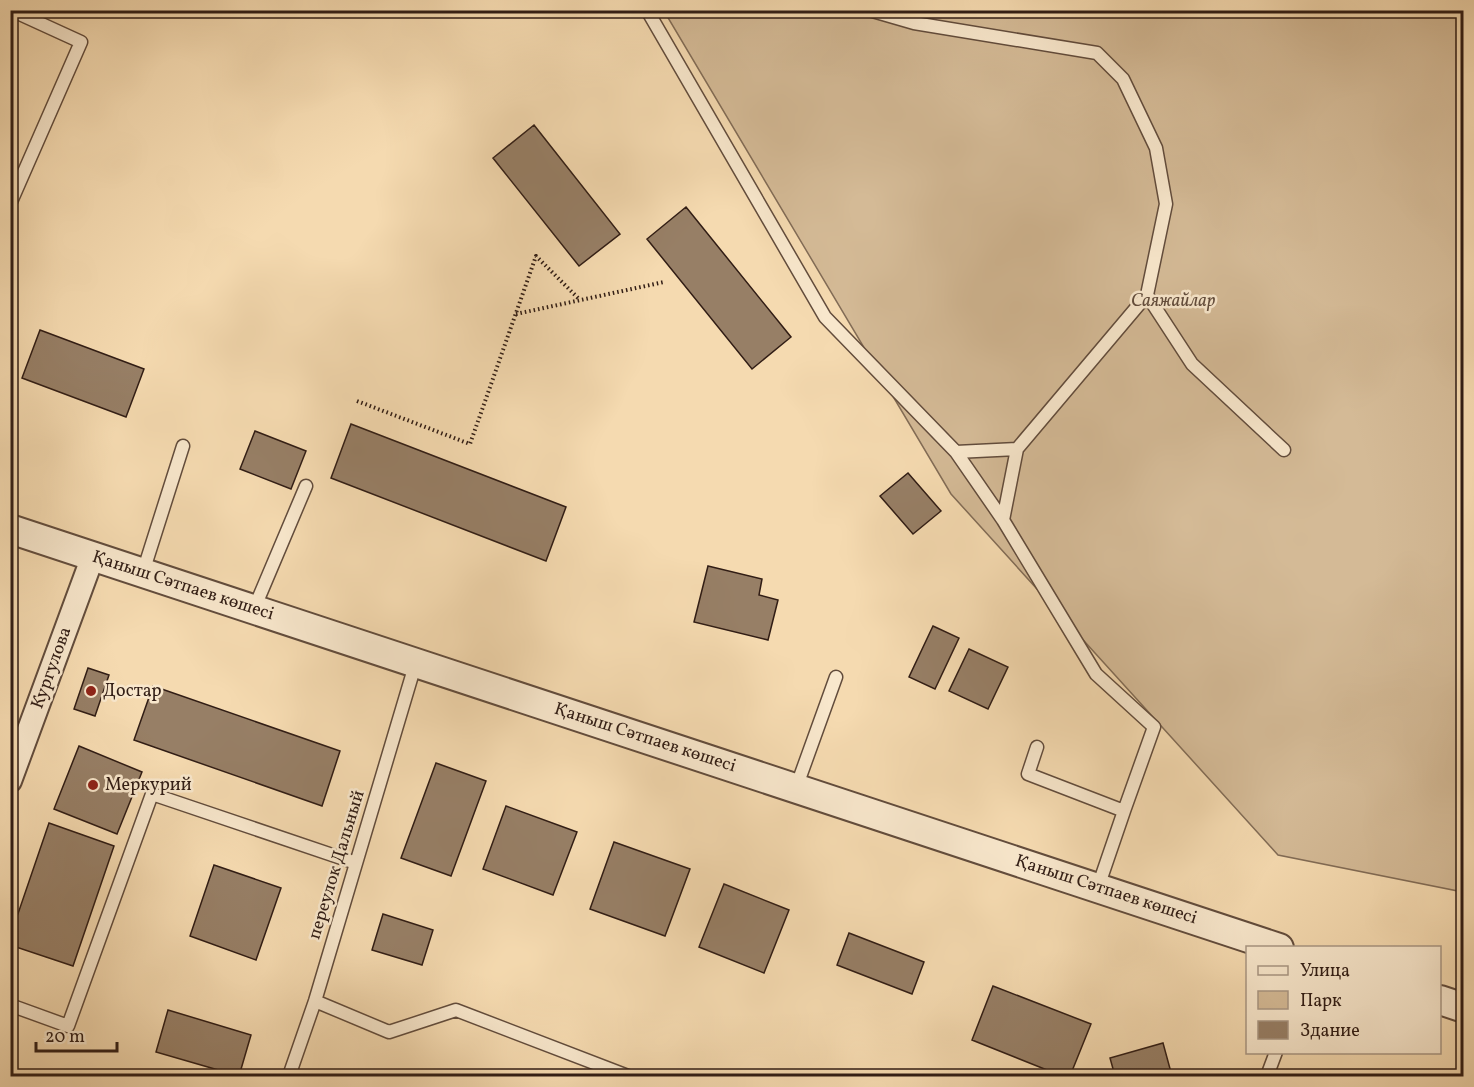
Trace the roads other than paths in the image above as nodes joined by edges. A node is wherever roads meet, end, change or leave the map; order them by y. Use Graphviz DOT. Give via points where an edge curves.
graph roads {
  1 [pos="11,10"];
  2 [pos="647,10"];
  3 [pos="868,10"];
  4 [pos="10,204"];
  5 [pos="1147,295"];
  6 [pos="183,446"];
  7 [pos="1017,449"];
  8 [pos="1284,450"];
  9 [pos="956,452"];
  10 [pos="306,486"];
  11 [pos="1003,520"];
  12 [pos="10,529"];
  13 [pos="93,556"];
  14 [pos="142,572"];
  15 [pos="254,609"];
  16 [pos="416,662"];
  17 [pos="836,677"];
  18 [pos="1037,747"];
  19 [pos="10,781"];
  20 [pos="796,788"];
  21 [pos="1124,811"];
  22 [pos="356,863"];
  23 [pos="1098,887"];
  24 [pos="1273,946"];
  25 [pos="1441,1000"];
  26 [pos="315,1001"];
  27 [pos="10,1005"];
  28 [pos="1464,1008"];
  29 [pos="1276,1054"];
  30 [pos="289,1077"];
  31 [pos="628,1077"];
  32 [pos="1268,1077"];
  1 -- 4 [label="lane" via="81,42"];
  2 -- 9 [label="lane" via="825,317"];
  3 -- 5 [label="lane" via="914,23 1097,53 1123,79 1156,148 1166,204"];
  5 -- 7 [label="lane"];
  5 -- 8 [label="lane" via="1192,364"];
  6 -- 14 [label="lane"];
  7 -- 9 [label="lane"];
  7 -- 11 [label="lane"];
  9 -- 11 [label="lane"];
  10 -- 15 [label="lane"];
  11 -- 21 [label="lane" via="1096,674 1154,728"];
  12 -- 13 [label="street, Қаныш Сәтпаев көшесі"];
  13 -- 14 [label="street, Қаныш Сәтпаев көшесі"];
  13 -- 19 [label="street, Кургулова"];
  14 -- 15 [label="street, Қаныш Сәтпаев көшесі"];
  15 -- 16 [label="street, Қаныш Сәтпаев көшесі"];
  16 -- 20 [label="street, Қаныш Сәтпаев көшесі"];
  16 -- 22 [label="lane, переулок Дальный"];
  17 -- 20 [label="lane"];
  18 -- 21 [label="lane" via="1028,774"];
  20 -- 23 [label="street, Қаныш Сәтпаев көшесі"];
  21 -- 23 [label="lane"];
  22 -- 26 [label="lane, переулок Дальный"];
  22 -- 27 [label="lane" via="152,794 68,1026"];
  23 -- 24 [label="street, Қаныш Сәтпаев көшесі"];
  25 -- 28 [label="street"];
  26 -- 30 [label="lane, переулок Дальный"];
  26 -- 31 [label="lane" via="389,1032 456,1010"];
  29 -- 32 [label="lane"];
}
